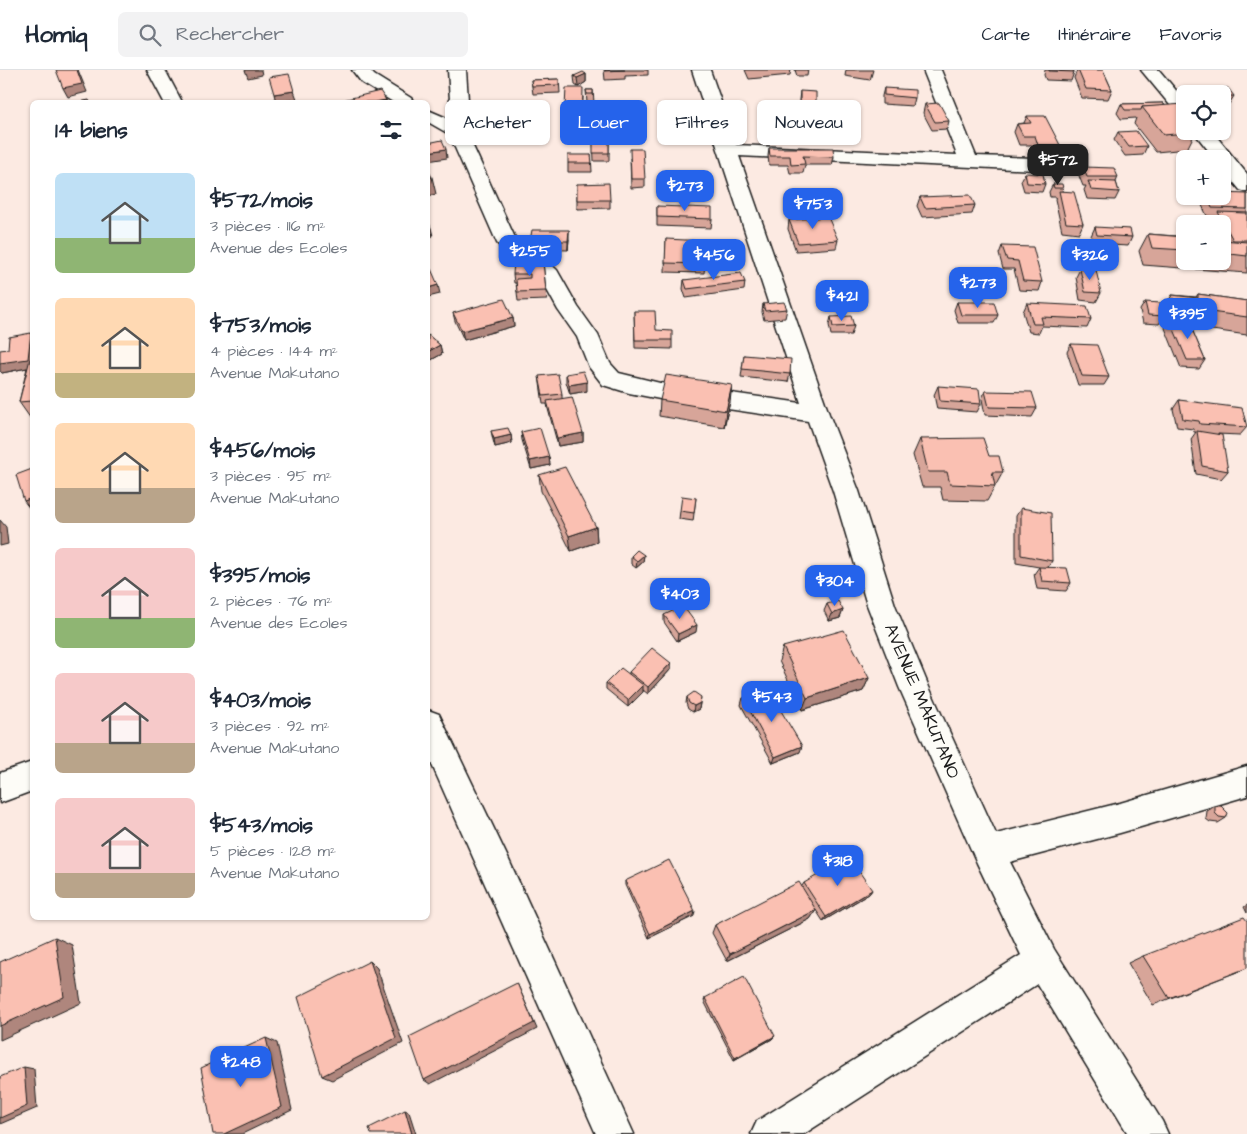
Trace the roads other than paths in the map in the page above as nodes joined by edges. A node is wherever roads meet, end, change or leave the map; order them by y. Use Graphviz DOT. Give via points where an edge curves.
graph roads {
  1 [pos="156,70"];
  2 [pos="361,70"];
  3 [pos="457,70"];
  4 [pos="701,70"];
  5 [pos="932,70"];
  6 [pos="1150,70"];
  7 [pos="172,100"];
  8 [pos="402,100"];
  9 [pos="459,100"];
  10 [pos="1176,101"];
  11 [pos="430,116"];
  12 [pos="445,124"];
  13 [pos="1209,140"];
  14 [pos="463,145"];
  15 [pos="729,150"];
  16 [pos="970,162"];
  17 [pos="1036,164"];
  18 [pos="1247,186"];
  19 [pos="817,414"];
  20 [pos="430,728"];
  21 [pos="30,778"];
  22 [pos="1247,781"];
  23 [pos="0,788"];
  24 [pos="988,852"];
  25 [pos="1042,961"];
  26 [pos="615,1134"];
  27 [pos="770,1134"];
  28 [pos="1148,1134"];
  1 -- 7 [label="street"];
  2 -- 8 [label="street" via="372,83"];
  3 -- 9 [label="street"];
  4 -- 15 [label="street, AVENUE MAKUTANO"];
  5 -- 16 [label="street"];
  6 -- 10 [label="street"];
  11 -- 12 [label="street"];
  13 -- 18 [label="street"];
  14 -- 19 [label="street" via="507,243 550,275 587,335 600,366 611,379 660,391"];
  15 -- 16 [label="street"];
  15 -- 19 [label="street, AVENUE MAKUTANO"];
  16 -- 17 [label="street"];
  19 -- 24 [label="street, AVENUE MAKUTANO" via="846,491 881,605"];
  20 -- 26 [label="street"];
  21 -- 23 [label="street"];
  22 -- 24 [label="street"];
  24 -- 25 [label="street, AVENUE MAKUTANO"];
  25 -- 27 [label="street"];
  25 -- 28 [label="street, AVENUE MAKUTANO"];
}
